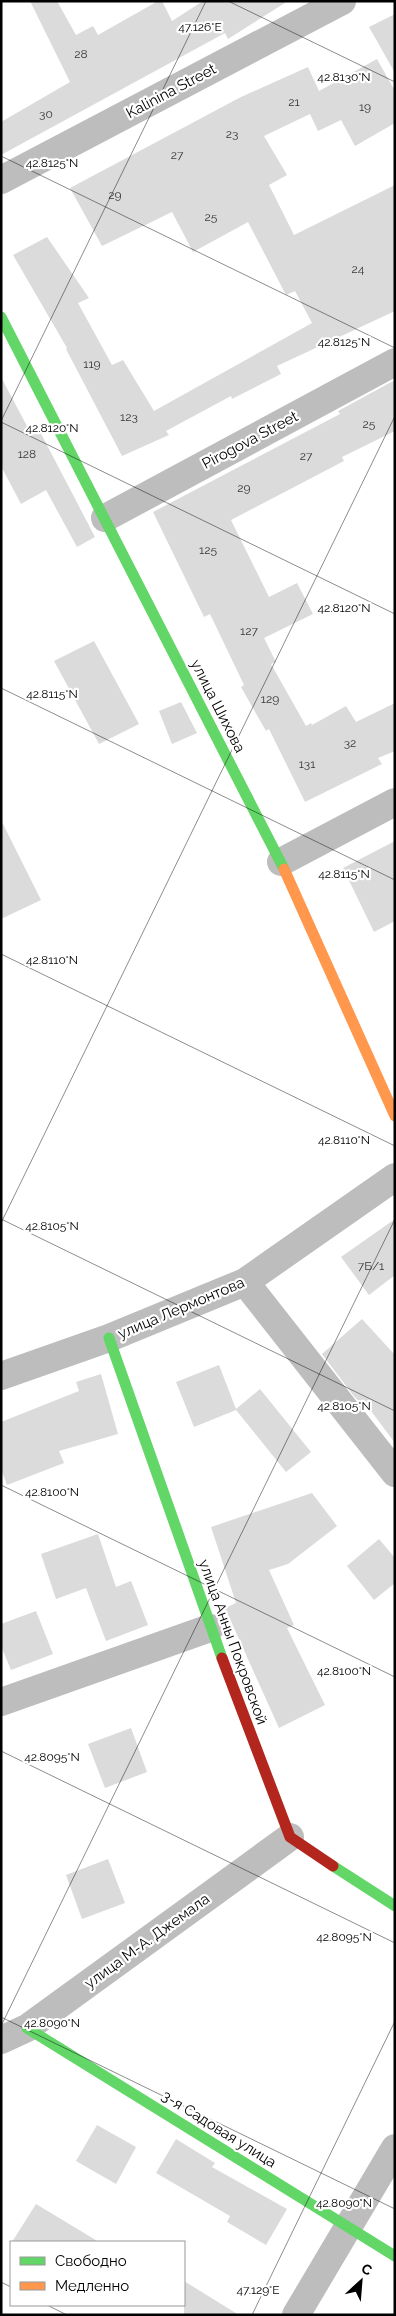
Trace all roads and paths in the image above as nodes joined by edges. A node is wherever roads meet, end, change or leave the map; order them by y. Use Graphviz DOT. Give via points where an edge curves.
graph roads {
  1 [pos="342,1"];
  2 [pos="1,180"];
  3 [pos="1,317"];
  4 [pos="395,362"];
  5 [pos="105,518"];
  6 [pos="395,802"];
  7 [pos="281,862"];
  8 [pos="395,1116"];
  9 [pos="395,1177"];
  10 [pos="245,1282"];
  11 [pos="109,1338"];
  12 [pos="1,1376"];
  13 [pos="395,1473"];
  14 [pos="210,1628"];
  15 [pos="1,1702"];
  16 [pos="290,1837"];
  17 [pos="395,1906"];
  18 [pos="27,2028"];
  19 [pos="1,2040"];
  20 [pos="395,2148"];
  21 [pos="348,2227"];
  22 [pos="395,2256"];
  23 [pos="296,2315"];
  1 -- 2 [label="street, Kalinina Street"];
  3 -- 5 [label="street, улица Шихова"];
  4 -- 5 [label="street, Pirogova Street"];
  5 -- 7 [label="street, улица Шихова"];
  6 -- 7 [label="street"];
  7 -- 8 [label="street, улица Шихова"];
  9 -- 10 [label="street, улица Лермонтова"];
  10 -- 11 [label="street, улица Лермонтова"];
  10 -- 13 [label="street"];
  11 -- 12 [label="street, улица Лермонтова"];
  11 -- 14 [label="street, улица Анны Покровской"];
  14 -- 15 [label="street"];
  14 -- 16 [label="street, улица Анны Покровской"];
  16 -- 17 [label="street"];
  16 -- 18 [label="street, улица М-А. Джемала"];
  18 -- 19 [label="street, улица М-А. Джемала"];
  18 -- 21 [label="street, 3-я Садовая улица"];
  20 -- 21 [label="street"];
  21 -- 22 [label="street, 3-я Садовая улица"];
  21 -- 23 [label="street"];
}
